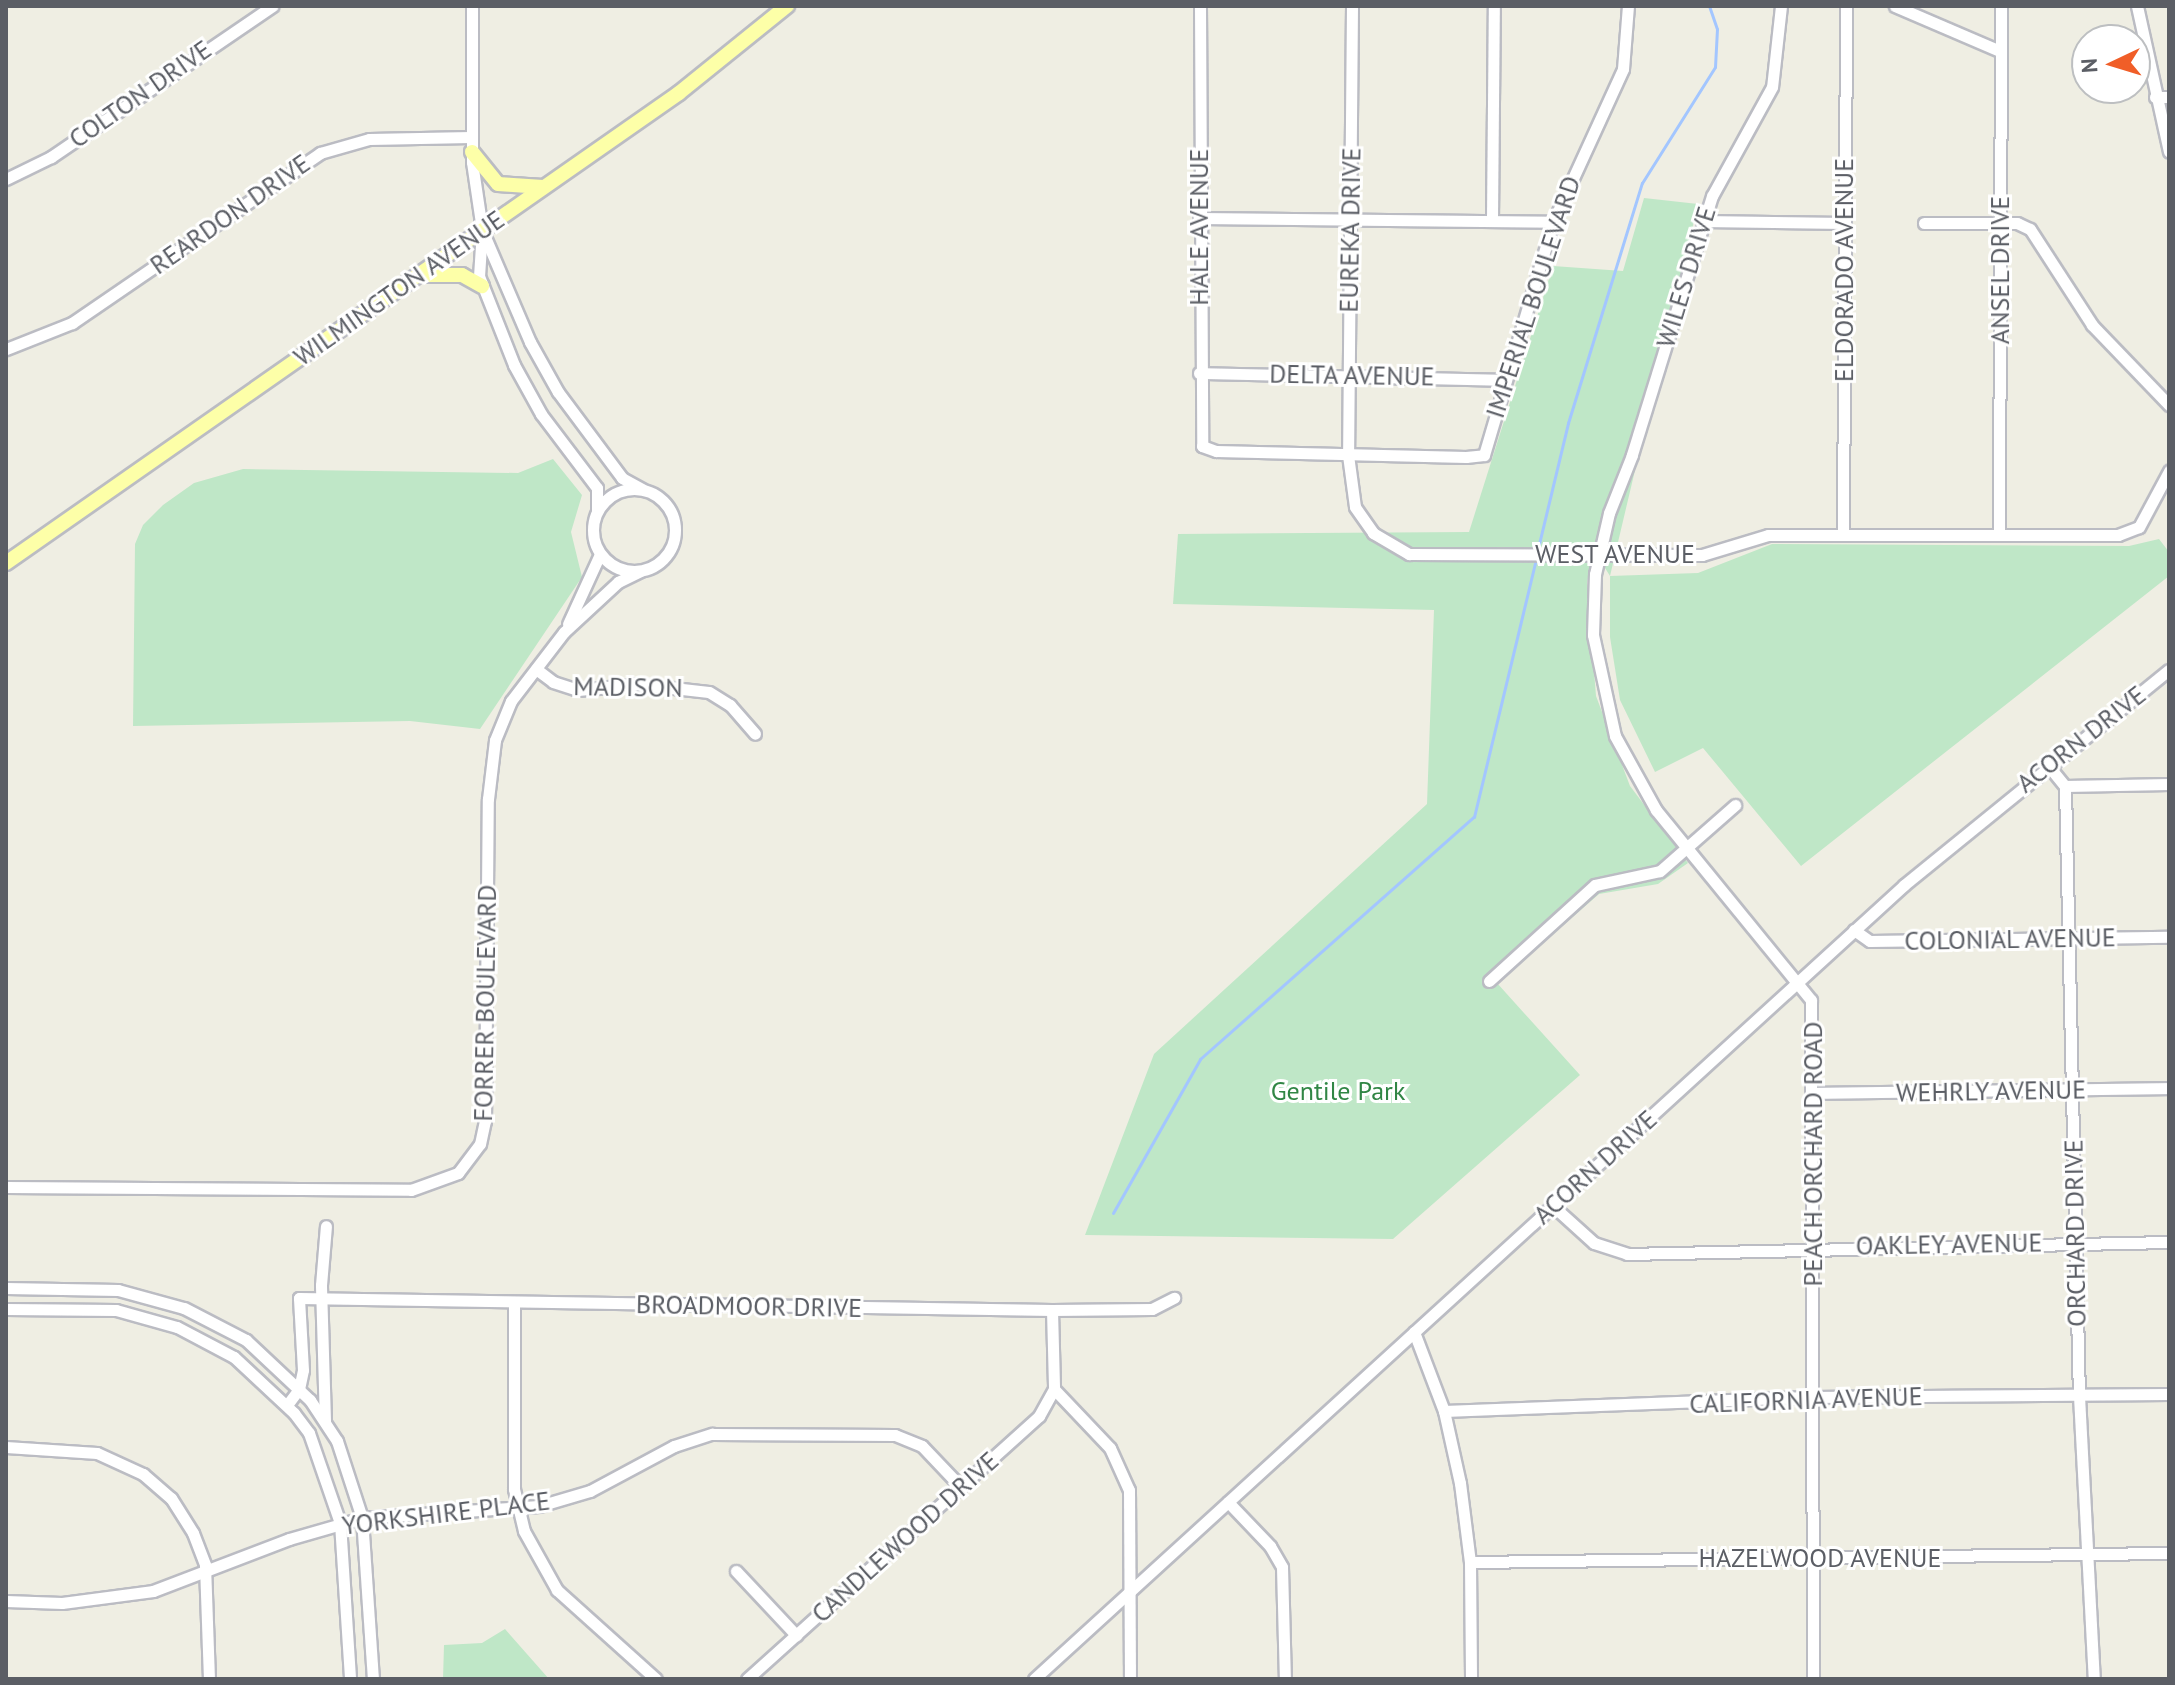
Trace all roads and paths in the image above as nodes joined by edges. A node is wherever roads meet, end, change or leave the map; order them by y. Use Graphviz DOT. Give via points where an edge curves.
graph roads {
  1 [pos="272,6"];
  2 [pos="472,6"];
  3 [pos="787,6"];
  4 [pos="1200,6"];
  5 [pos="1352,6"];
  6 [pos="1494,6"];
  7 [pos="1628,6"];
  8 [pos="1781,6"];
  9 [pos="1846,6"];
  10 [pos="1895,6"];
  11 [pos="2001,6"];
  12 [pos="2137,6"];
  13 [pos="2000,51"];
  14 [pos="2155,97"];
  15 [pos="2169,97"];
  16 [pos="472,144"];
  17 [pos="2169,152"];
  18 [pos="6,179"];
  19 [pos="544,187"];
  20 [pos="1199,218"];
  21 [pos="1351,219"];
  22 [pos="1492,219"];
  23 [pos="1702,221"];
  24 [pos="1553,222"];
  25 [pos="1844,223"];
  26 [pos="1924,223"];
  27 [pos="2001,223"];
  28 [pos="482,230"];
  29 [pos="418,276"];
  30 [pos="482,286"];
  31 [pos="6,349"];
  32 [pos="1199,373"];
  33 [pos="1349,374"];
  34 [pos="1505,380"];
  35 [pos="2169,405"];
  36 [pos="1348,455"];
  37 [pos="2169,471"];
  38 [pos="642,489"];
  39 [pos="597,510"];
  40 [pos="1843,534"];
  41 [pos="1999,534"];
  42 [pos="600,554"];
  43 [pos="1598,554"];
  44 [pos="6,563"];
  45 [pos="641,571"];
  46 [pos="564,632"];
  47 [pos="536,669"];
  48 [pos="2169,670"];
  49 [pos="755,734"];
  50 [pos="2047,764"];
  51 [pos="2169,784"];
  52 [pos="2065,786"];
  53 [pos="1735,805"];
  54 [pos="1686,847"];
  55 [pos="1854,930"];
  56 [pos="2169,937"];
  57 [pos="2066,938"];
  58 [pos="1489,981"];
  59 [pos="1799,981"];
  60 [pos="2169,1088"];
  61 [pos="2072,1090"];
  62 [pos="1813,1093"];
  63 [pos="6,1187"];
  64 [pos="1553,1206"];
  65 [pos="326,1226"];
  66 [pos="2169,1242"];
  67 [pos="2075,1243"];
  68 [pos="1813,1246"];
  69 [pos="6,1288"];
  70 [pos="1174,1298"];
  71 [pos="322,1300"];
  72 [pos="514,1303"];
  73 [pos="6,1309"];
  74 [pos="1052,1310"];
  75 [pos="1414,1332"];
  76 [pos="299,1389"];
  77 [pos="1054,1389"];
  78 [pos="2169,1394"];
  79 [pos="2079,1396"];
  80 [pos="1813,1397"];
  81 [pos="287,1405"];
  82 [pos="1444,1411"];
  83 [pos="325,1421"];
  84 [pos="6,1447"];
  85 [pos="960,1486"];
  86 [pos="1228,1502"];
  87 [pos="517,1510"];
  88 [pos="362,1518"];
  89 [pos="340,1523"];
  90 [pos="2169,1553"];
  91 [pos="2086,1554"];
  92 [pos="1812,1558"];
  93 [pos="1470,1562"];
  94 [pos="736,1571"];
  95 [pos="207,1574"];
  96 [pos="1130,1592"];
  97 [pos="6,1601"];
  98 [pos="796,1635"];
  99 [pos="209,1679"];
  100 [pos="350,1679"];
  101 [pos="373,1679"];
  102 [pos="656,1679"];
  103 [pos="747,1679"];
  104 [pos="1034,1679"];
  105 [pos="1130,1679"];
  106 [pos="1285,1679"];
  107 [pos="1471,1679"];
  108 [pos="1813,1679"];
  109 [pos="2094,1679"];
  1 -- 18 [label="street, COLTON DRIVE" via="51,157"];
  2 -- 16 [label="street, FORRER BOULEVARD"];
  3 -- 19 [label="main road, WILMINGTON AVENUE" via="689,85"];
  4 -- 20 [label="street, HALE AVENUE"];
  5 -- 21 [label="street, EUREKA DRIVE"];
  6 -- 22 [label="street"];
  7 -- 24 [label="street, IMPERIAL BOULEVARD" via="1623,69"];
  8 -- 23 [label="street, WILES DRIVE" via="1772,87 1722,174"];
  9 -- 25 [label="street, ELDORADO AVENUE"];
  10 -- 13 [label="street"];
  11 -- 13 [label="street, ANSEL DRIVE"];
  12 -- 14 [label="street"];
  13 -- 27 [label="street, ANSEL DRIVE"];
  14 -- 15 [label="street"];
  14 -- 17 [label="street"];
  16 -- 19 [label="main road" via="498,184"];
  16 -- 28 [label="street, FORRER BOULEVARD"];
  16 -- 31 [label="street, REARDON DRIVE" via="369,139 320,153 72,323"];
  19 -- 28 [label="main road, WILMINGTON AVENUE"];
  20 -- 21 [label="street"];
  20 -- 32 [label="street, HALE AVENUE"];
  21 -- 22 [label="street"];
  21 -- 33 [label="street, EUREKA DRIVE"];
  22 -- 24 [label="street"];
  23 -- 25 [label="street"];
  23 -- 43 [label="street, WILES DRIVE"];
  24 -- 34 [label="street, IMPERIAL BOULEVARD"];
  25 -- 40 [label="street, ELDORADO AVENUE"];
  26 -- 27 [label="street"];
  27 -- 35 [label="street" via="2030,229 2092,325"];
  27 -- 41 [label="street, ANSEL DRIVE"];
  28 -- 29 [label="main road, WILMINGTON AVENUE"];
  28 -- 30 [label="street, FORRER BOULEVARD"];
  28 -- 38 [label="street, FORRER BOULEVARD" via="530,342 558,392 622,478"];
  29 -- 30 [label="main road" via="462,275"];
  29 -- 44 [label="main road, WILMINGTON AVENUE"];
  30 -- 39 [label="street, FORRER BOULEVARD" via="541,414 597,488"];
  32 -- 33 [label="street, DELTA AVENUE"];
  32 -- 36 [label="street, HALE AVENUE" via="1202,446 1216,451"];
  33 -- 34 [label="street, DELTA AVENUE"];
  33 -- 36 [label="street, EUREKA DRIVE"];
  34 -- 36 [label="street, IMPERIAL BOULEVARD" via="1484,455"];
  36 -- 43 [label="street, WEST AVENUE" via="1355,507 1373,533 1409,554"];
  37 -- 41 [label="street, WEST AVENUE" via="2135,530 2118,535"];
  38 -- 39 [label="street" via="619,491"];
  38 -- 45 [label="street, FORRER BOULEVARD" via="665,502 676,528 663,560"];
  39 -- 42 [label="street, FORRER BOULEVARD" via="593,526"];
  40 -- 41 [label="street, WEST AVENUE"];
  40 -- 43 [label="street, WEST AVENUE" via="1768,535 1702,555"];
  42 -- 45 [label="street" via="613,566"];
  42 -- 46 [label="street, FORRER BOULEVARD"];
  43 -- 54 [label="street, PEACH ORCHARD ROAD" via="1593,635 1608,711 1628,763"];
  45 -- 46 [label="street, FORRER BOULEVARD" via="618,582"];
  46 -- 47 [label="street, FORRER BOULEVARD"];
  47 -- 49 [label="street, MADISON" via="553,682 578,690 638,684 709,692 730,705"];
  47 -- 63 [label="street, FORRER BOULEVARD" via="511,701 492,751 485,1121 480,1144 458,1173 411,1190"];
  48 -- 50 [label="street, ACORN DRIVE"];
  50 -- 52 [label="street"];
  50 -- 55 [label="street, ACORN DRIVE"];
  51 -- 52 [label="street"];
  52 -- 57 [label="street, ORCHARD DRIVE"];
  53 -- 54 [label="street"];
  54 -- 58 [label="street" via="1660,871 1595,885"];
  54 -- 59 [label="street, PEACH ORCHARD ROAD"];
  55 -- 57 [label="street, COLONIAL AVENUE" via="1870,941"];
  55 -- 59 [label="street, ACORN DRIVE"];
  56 -- 57 [label="street, COLONIAL AVENUE"];
  57 -- 61 [label="street, ORCHARD DRIVE"];
  59 -- 62 [label="street, PEACH ORCHARD ROAD" via="1813,1008"];
  59 -- 64 [label="street, ACORN DRIVE"];
  60 -- 61 [label="street, WEHRLY AVENUE"];
  61 -- 62 [label="street, WEHRLY AVENUE"];
  61 -- 67 [label="street, ORCHARD DRIVE"];
  62 -- 68 [label="street, PEACH ORCHARD ROAD"];
  64 -- 68 [label="street, OAKLEY AVENUE" via="1594,1243 1627,1254"];
  64 -- 75 [label="street, ACORN DRIVE"];
  65 -- 71 [label="street"];
  66 -- 67 [label="street, OAKLEY AVENUE"];
  67 -- 68 [label="street, OAKLEY AVENUE"];
  67 -- 79 [label="street, ORCHARD DRIVE"];
  68 -- 80 [label="street, PEACH ORCHARD ROAD"];
  69 -- 76 [label="street" via="118,1290 184,1308 246,1340"];
  70 -- 74 [label="street, BROADMOOR DRIVE" via="1152,1309"];
  71 -- 72 [label="street, BROADMOOR DRIVE"];
  71 -- 76 [label="street" via="299,1298"];
  71 -- 83 [label="street"];
  72 -- 74 [label="street, BROADMOOR DRIVE"];
  72 -- 87 [label="street"];
  73 -- 81 [label="street" via="116,1310 177,1327 234,1357"];
  74 -- 77 [label="street"];
  75 -- 82 [label="street"];
  75 -- 86 [label="street, ACORN DRIVE"];
  76 -- 81 [label="street"];
  76 -- 83 [label="street"];
  77 -- 85 [label="street, CANDLEWOOD DRIVE" via="1043,1413"];
  77 -- 96 [label="street" via="1110,1448 1124,1471 1131,1505"];
  78 -- 79 [label="street, CALIFORNIA AVENUE"];
  79 -- 80 [label="street, CALIFORNIA AVENUE"];
  79 -- 91 [label="street, ORCHARD DRIVE"];
  80 -- 82 [label="street, CALIFORNIA AVENUE"];
  80 -- 92 [label="street, PEACH ORCHARD ROAD"];
  81 -- 89 [label="street" via="309,1433"];
  82 -- 93 [label="street"];
  83 -- 88 [label="street"];
  84 -- 95 [label="street" via="97,1453 143,1474 183,1515"];
  85 -- 87 [label="street, YORKSHIRE PLACE" via="922,1446 895,1435 728,1433 674,1446 590,1491"];
  85 -- 98 [label="street, CANDLEWOOD DRIVE"];
  86 -- 96 [label="street, ACORN DRIVE"];
  86 -- 106 [label="street" via="1270,1546 1282,1567"];
  87 -- 88 [label="street, YORKSHIRE PLACE"];
  87 -- 102 [label="street" via="534,1554 557,1590"];
  88 -- 89 [label="street, YORKSHIRE PLACE"];
  88 -- 101 [label="street"];
  89 -- 95 [label="street, YORKSHIRE PLACE"];
  89 -- 100 [label="street"];
  90 -- 91 [label="street, HAZELWOOD AVENUE"];
  91 -- 92 [label="street, HAZELWOOD AVENUE"];
  91 -- 109 [label="street, ORCHARD DRIVE"];
  92 -- 93 [label="street, HAZELWOOD AVENUE"];
  92 -- 108 [label="street, PEACH ORCHARD ROAD"];
  93 -- 107 [label="street"];
  94 -- 98 [label="street"];
  95 -- 97 [label="street, YORKSHIRE PLACE" via="153,1591 92,1601"];
  95 -- 99 [label="street"];
  96 -- 104 [label="street, ACORN DRIVE"];
  96 -- 105 [label="street"];
  98 -- 103 [label="street, CANDLEWOOD DRIVE"];
}
